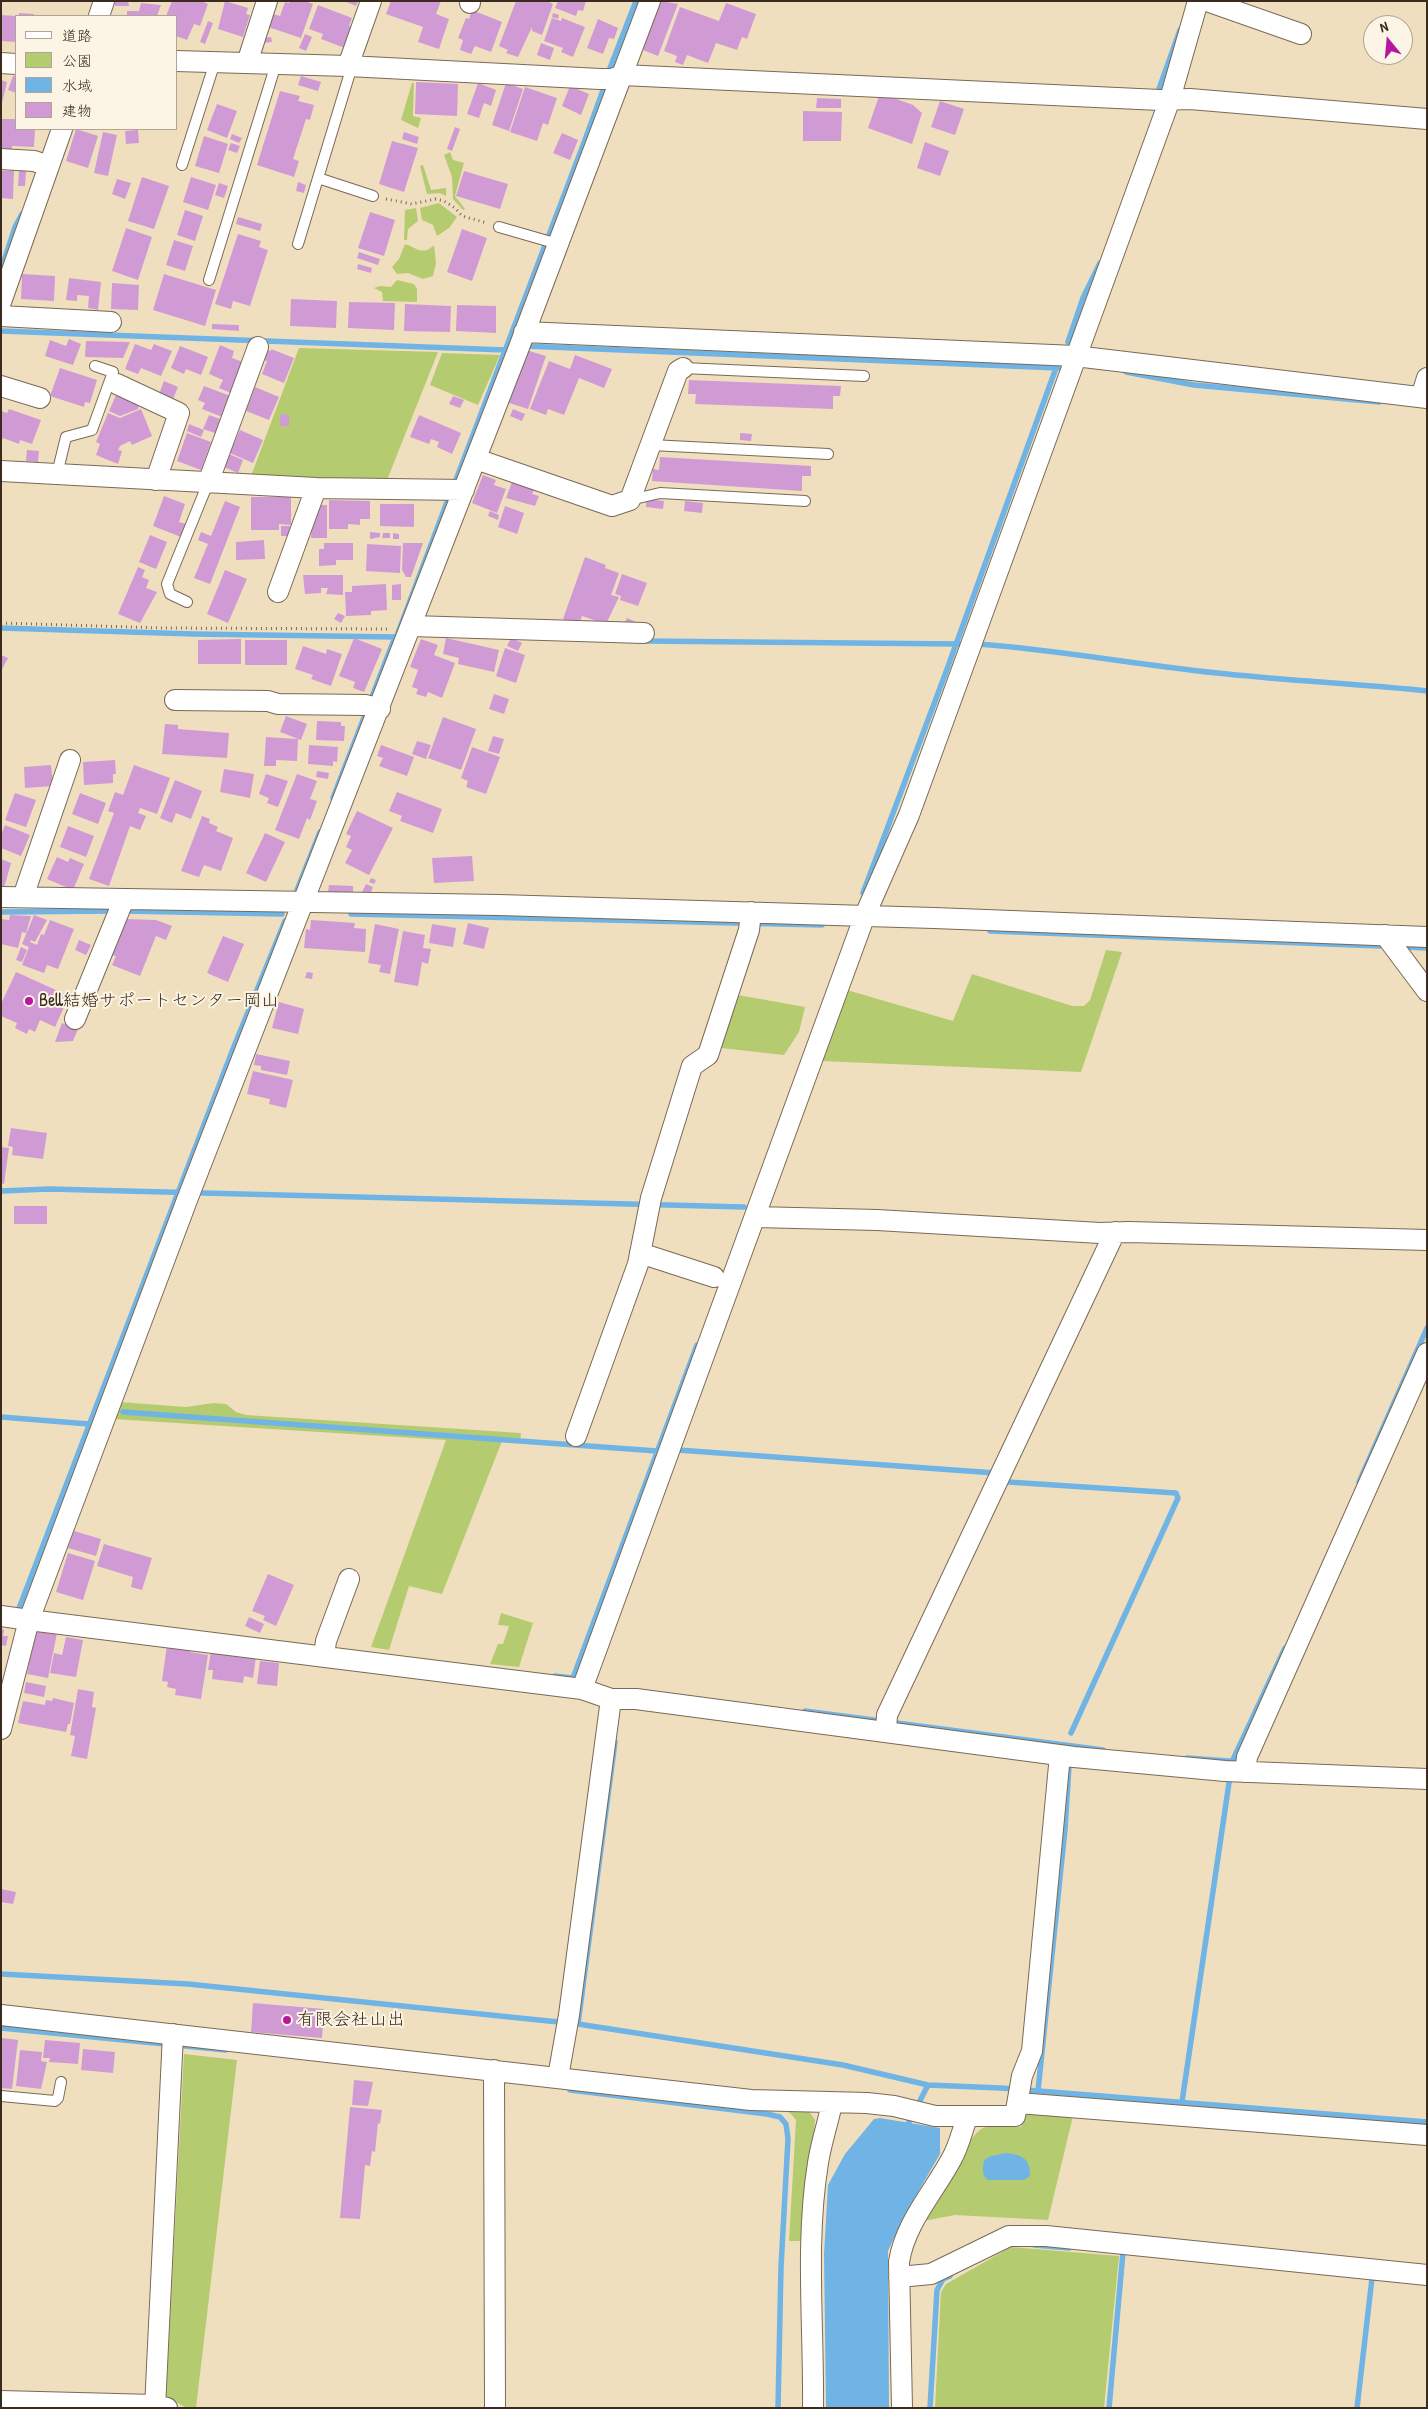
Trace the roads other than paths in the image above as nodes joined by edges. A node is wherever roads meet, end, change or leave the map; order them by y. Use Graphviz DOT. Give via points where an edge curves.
graph roads {
  1 [pos="104,1"];
  2 [pos="267,1"];
  3 [pos="371,1"];
  4 [pos="1198,1"];
  5 [pos="1207,1"];
  6 [pos="644,2"];
  7 [pos="100,15"];
  8 [pos="1301,34"];
  9 [pos="249,57"];
  10 [pos="178,61"];
  11 [pos="215,62"];
  12 [pos="351,62"];
  13 [pos="1,63"];
  14 [pos="15,64"];
  15 [pos="276,64"];
  16 [pos="611,78"];
  17 [pos="1170,99"];
  18 [pos="1427,119"];
  19 [pos="61,130"];
  20 [pos="1,159"];
  21 [pos="44,164"];
  22 [pos="182,165"];
  23 [pos="318,178"];
  24 [pos="373,196"];
  25 [pos="499,226"];
  26 [pos="551,242"];
  27 [pos="298,244"];
  28 [pos="209,280"];
  29 [pos="1,304"];
  30 [pos="111,322"];
  31 [pos="521,341"];
  32 [pos="258,347"];
  33 [pos="1075,356"];
  34 [pos="95,366"];
  35 [pos="684,368"];
  36 [pos="864,376"];
  37 [pos="1427,378"];
  38 [pos="117,384"];
  39 [pos="1,386"];
  40 [pos="1424,397"];
  41 [pos="40,398"];
  42 [pos="650,445"];
  43 [pos="828,454"];
  44 [pos="476,459"];
  45 [pos="1,471"];
  46 [pos="58,474"];
  47 [pos="156,480"];
  48 [pos="208,483"];
  49 [pos="316,488"];
  50 [pos="456,490"];
  51 [pos="630,500"];
  52 [pos="805,501"];
  53 [pos="278,592"];
  54 [pos="187,602"];
  55 [pos="405,631"];
  56 [pos="644,633"];
  57 [pos="175,700"];
  58 [pos="372,707"];
  59 [pos="70,760"];
  60 [pos="1,897"];
  61 [pos="23,898"];
  62 [pos="305,902"];
  63 [pos="121,907"];
  64 [pos="865,915"];
  65 [pos="750,921"];
  66 [pos="1385,935"];
  67 [pos="1427,937"];
  68 [pos="1427,991"];
  69 [pos="75,1020"];
  70 [pos="756,1217"];
  71 [pos="1115,1232"];
  72 [pos="1427,1240"];
  73 [pos="640,1253"];
  74 [pos="714,1277"];
  75 [pos="1427,1353"];
  76 [pos="576,1436"];
  77 [pos="349,1579"];
  78 [pos="1,1616"];
  79 [pos="29,1620"];
  80 [pos="325,1650"];
  81 [pos="582,1689"];
  82 [pos="617,1699"];
  83 [pos="886,1723"];
  84 [pos="1,1730"];
  85 [pos="1067,1756"];
  86 [pos="1240,1768"];
  87 [pos="1427,1779"];
  88 [pos="1,2015"];
  89 [pos="173,2041"];
  90 [pos="494,2076"];
  91 [pos="558,2077"];
  92 [pos="62,2082"];
  93 [pos="1019,2094"];
  94 [pos="1,2096"];
  95 [pos="832,2103"];
  96 [pos="967,2118"];
  97 [pos="1427,2135"];
  98 [pos="1427,2275"];
  99 [pos="900,2277"];
  100 [pos="1,2401"];
  101 [pos="160,2407"];
  102 [pos="495,2408"];
  103 [pos="813,2408"];
  104 [pos="902,2408"];
  1 -- 7 [label="street"];
  2 -- 9 [label="street"];
  3 -- 12 [label="street"];
  4 -- 17 [label="street"];
  5 -- 8 [label="street"];
  6 -- 16 [label="street"];
  9 -- 11 [label="street"];
  9 -- 15 [label="street"];
  10 -- 11 [label="street"];
  11 -- 22 [label="lane"];
  12 -- 15 [label="street"];
  12 -- 16 [label="street"];
  12 -- 23 [label="lane"];
  13 -- 14 [label="street"];
  15 -- 28 [label="lane"];
  16 -- 17 [label="street"];
  16 -- 26 [label="street"];
  17 -- 18 [label="street"];
  17 -- 33 [label="street"];
  19 -- 21 [label="street"];
  20 -- 21 [label="street"];
  21 -- 29 [label="street"];
  23 -- 24 [label="lane"];
  23 -- 27 [label="lane"];
  25 -- 26 [label="lane"];
  26 -- 31 [label="street"];
  29 -- 30 [label="street"];
  31 -- 33 [label="street"];
  31 -- 44 [label="street"];
  32 -- 48 [label="street"];
  33 -- 40 [label="street"];
  33 -- 64 [label="street" via="909,815"];
  34 -- 46 [label="lane" via="112,372 92,430 66,437"];
  35 -- 36 [label="lane"];
  35 -- 42 [label="street" via="678,371"];
  37 -- 40 [label="street"];
  38 -- 47 [label="street" via="180,413"];
  39 -- 41 [label="street"];
  42 -- 43 [label="lane"];
  42 -- 51 [label="street"];
  44 -- 50 [label="street"];
  44 -- 51 [label="street" via="612,506"];
  45 -- 46 [label="street"];
  46 -- 47 [label="street"];
  47 -- 48 [label="street"];
  48 -- 49 [label="street"];
  48 -- 54 [label="lane" via="167,584 170,594"];
  49 -- 50 [label="street"];
  49 -- 53 [label="street"];
  50 -- 55 [label="street"];
  51 -- 52 [label="lane" via="660,493"];
  55 -- 56 [label="street"];
  55 -- 58 [label="street"];
  57 -- 58 [label="street"];
  58 -- 62 [label="street"];
  59 -- 61 [label="street"];
  60 -- 61 [label="street"];
  61 -- 63 [label="street"];
  62 -- 63 [label="street"];
  62 -- 65 [label="street"];
  62 -- 79 [label="street" via="189,1196"];
  63 -- 69 [label="street"];
  64 -- 65 [label="street"];
  64 -- 66 [label="street"];
  64 -- 70 [label="street"];
  65 -- 73 [label="street" via="708,1055 692,1066 649,1205"];
  66 -- 67 [label="street"];
  66 -- 68 [label="street"];
  70 -- 71 [label="street"];
  70 -- 81 [label="street"];
  71 -- 72 [label="street"];
  71 -- 83 [label="street"];
  73 -- 74 [label="street"];
  73 -- 76 [label="street"];
  75 -- 86 [label="street"];
  77 -- 80 [label="street"];
  78 -- 79 [label="street"];
  79 -- 80 [label="street"];
  79 -- 84 [label="street"];
  80 -- 81 [label="street"];
  81 -- 82 [label="street"];
  82 -- 83 [label="street"];
  82 -- 91 [label="street"];
  83 -- 85 [label="street"];
  85 -- 86 [label="street"];
  85 -- 93 [label="street" via="1032,2051"];
  86 -- 87 [label="street"];
  88 -- 89 [label="street"];
  89 -- 90 [label="street"];
  89 -- 101 [label="street"];
  90 -- 91 [label="street"];
  90 -- 102 [label="street"];
  91 -- 95 [label="street" via="751,2100"];
  92 -- 94 [label="lane" via="55,2101"];
  93 -- 96 [label="street" via="1015,2116"];
  93 -- 97 [label="street"];
  95 -- 96 [label="street" via="894,2106 935,2116"];
  95 -- 103 [label="street" via="818,2162 813,2208"];
  96 -- 99 [label="street" via="953,2156 908,2230 902,2246"];
  98 -- 99 [label="street" via="1056,2237 1009,2236 930,2274"];
  99 -- 104 [label="street"];
  100 -- 101 [label="street"];
}
